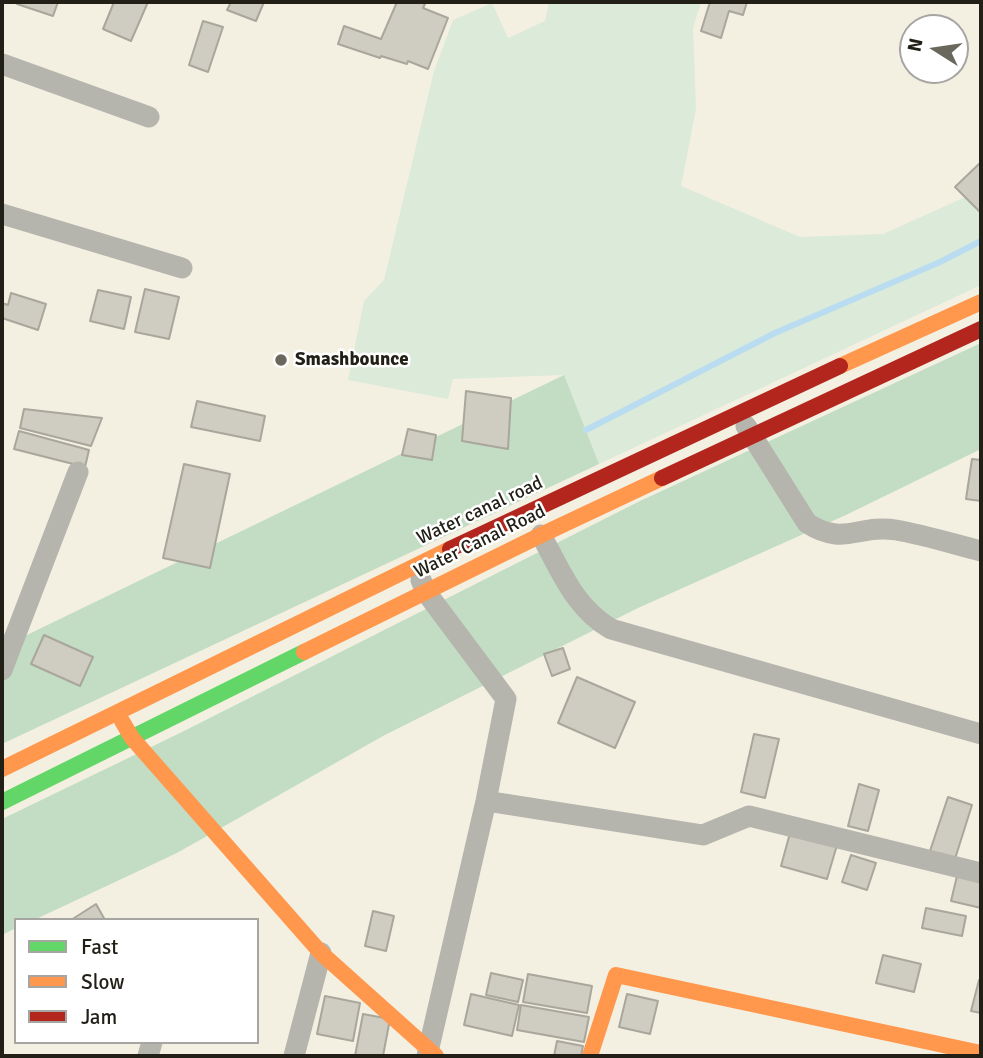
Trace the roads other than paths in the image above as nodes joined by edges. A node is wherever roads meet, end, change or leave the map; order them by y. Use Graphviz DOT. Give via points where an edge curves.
graph roads {
  1 [pos="2,64"];
  2 [pos="149,117"];
  3 [pos="2,214"];
  4 [pos="182,268"];
  5 [pos="981,302"];
  6 [pos="981,329"];
  7 [pos="739,412"];
  8 [pos="751,435"];
  9 [pos="78,472"];
  10 [pos="541,535"];
  11 [pos="981,551"];
  12 [pos="414,566"];
  13 [pos="426,592"];
  14 [pos="2,670"];
  15 [pos="116,712"];
  16 [pos="981,734"];
  17 [pos="132,738"];
  18 [pos="2,769"];
  19 [pos="486,801"];
  20 [pos="2,802"];
  21 [pos="981,873"];
  22 [pos="321,953"];
  23 [pos="981,1053"];
  24 [pos="430,1054"];
  25 [pos="294,1056"];
  26 [pos="590,1056"];
  1 -- 2 [label="street"];
  3 -- 4 [label="street"];
  5 -- 7 [label="main road, Water canal road"];
  6 -- 8 [label="main road, Water Canal Road"];
  7 -- 8 [label="street"];
  7 -- 12 [label="main road, Water canal road"];
  8 -- 10 [label="main road, Water Canal Road"];
  8 -- 11 [label="street" via="807,523 823,534 895,530"];
  9 -- 14 [label="street"];
  10 -- 13 [label="main road, Water Canal Road"];
  10 -- 16 [label="street" via="582,607 611,629"];
  12 -- 13 [label="street"];
  12 -- 15 [label="main road, Water canal road"];
  13 -- 17 [label="main road, Water Canal Road"];
  13 -- 19 [label="street" via="506,699"];
  15 -- 17 [label="main road"];
  15 -- 18 [label="main road, Water canal road"];
  17 -- 20 [label="main road, Water Canal Road"];
  17 -- 22 [label="main road"];
  19 -- 21 [label="street" via="704,835 749,816"];
  19 -- 24 [label="street"];
  22 -- 24 [label="main road"];
  22 -- 25 [label="street"];
  23 -- 26 [label="main road" via="616,975"];
}
